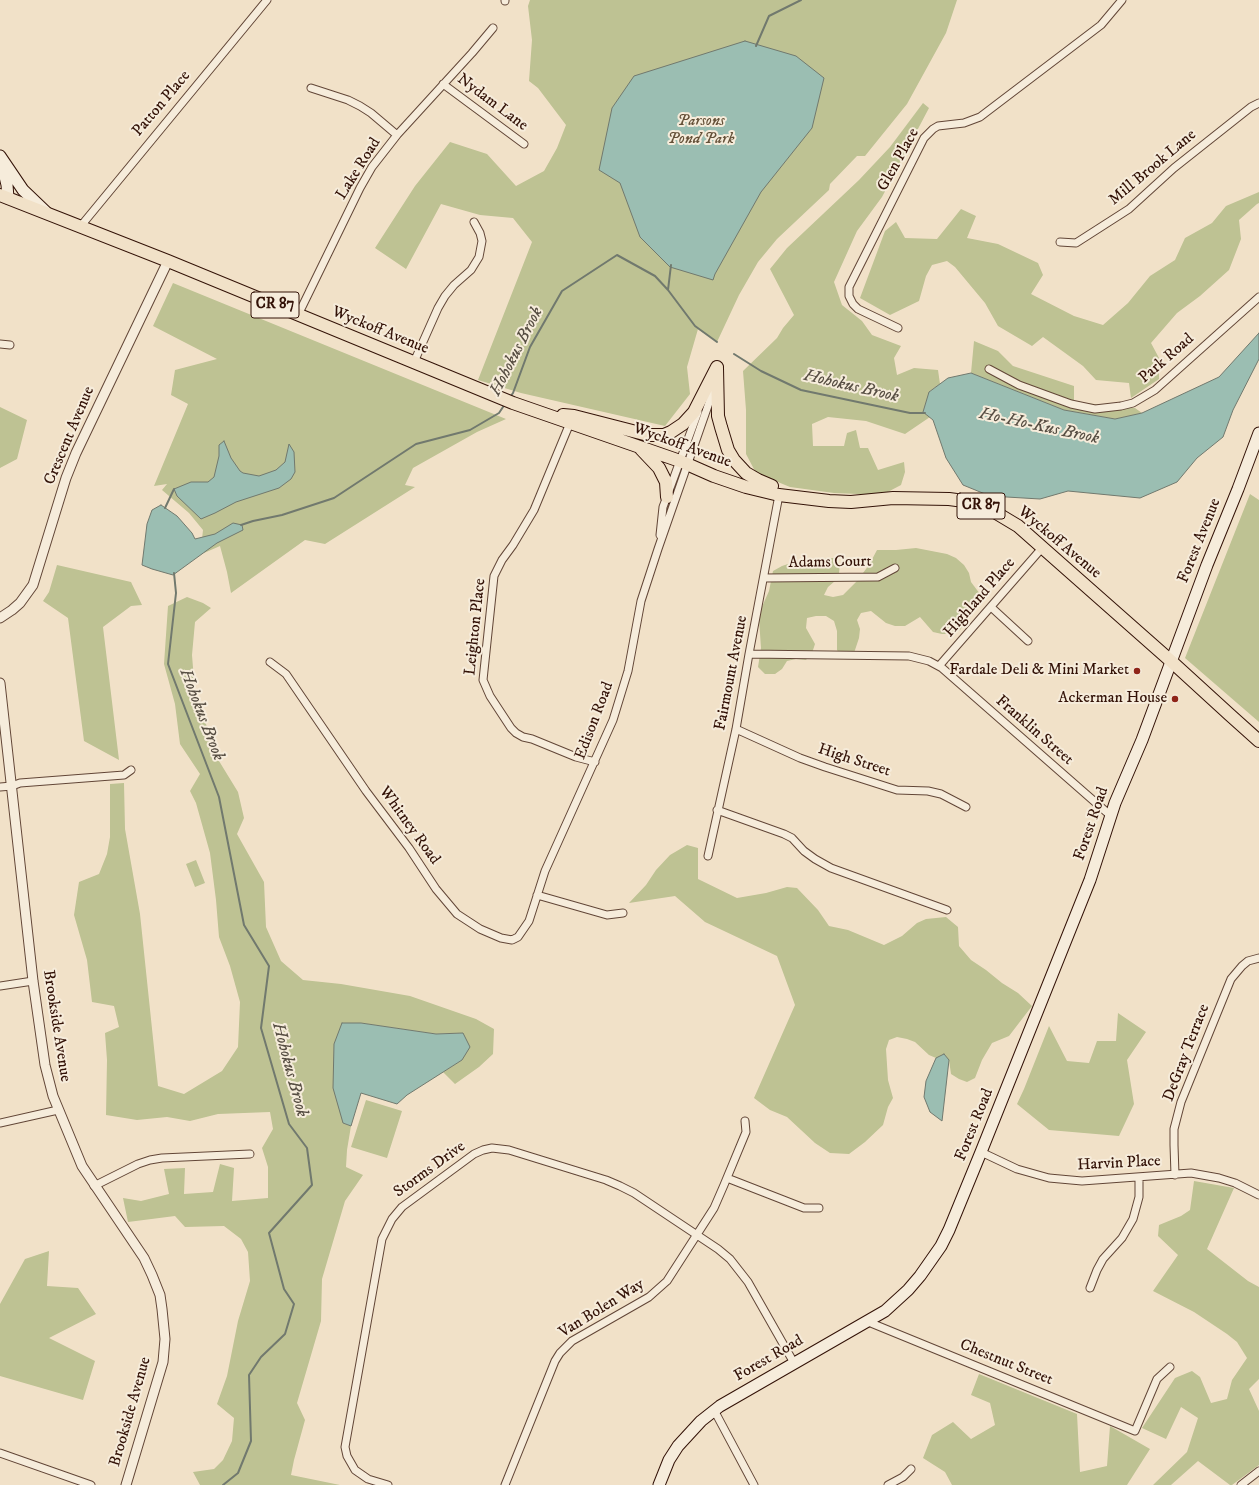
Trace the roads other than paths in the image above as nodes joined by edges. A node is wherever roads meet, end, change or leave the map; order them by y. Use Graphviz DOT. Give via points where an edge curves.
graph roads {
  1 [pos="266,0"];
  2 [pos="1122,0"];
  3 [pos="493,28"];
  4 [pos="444,84"];
  5 [pos="311,88"];
  6 [pos="1259,103"];
  7 [pos="397,135"];
  8 [pos="524,144"];
  9 [pos="0,156"];
  10 [pos="0,166"];
  11 [pos="4,196"];
  12 [pos="48,214"];
  13 [pos="474,222"];
  14 [pos="80,227"];
  15 [pos="1060,242"];
  16 [pos="168,261"];
  17 [pos="1259,297"];
  18 [pos="298,315"];
  19 [pos="898,328"];
  20 [pos="0,344"];
  21 [pos="10,345"];
  22 [pos="414,362"];
  23 [pos="717,367"];
  24 [pos="989,369"];
  25 [pos="540,412"];
  26 [pos="570,423"];
  27 [pos="1259,433"];
  28 [pos="639,447"];
  29 [pos="1257,448"];
  30 [pos="684,463"];
  31 [pos="779,495"];
  32 [pos="667,497"];
  33 [pos="802,499"];
  34 [pos="1042,548"];
  35 [pos="658,549"];
  36 [pos="894,568"];
  37 [pos="764,578"];
  38 [pos="991,607"];
  39 [pos="0,618"];
  40 [pos="1028,641"];
  41 [pos="749,654"];
  42 [pos="270,662"];
  43 [pos="1172,662"];
  44 [pos="939,666"];
  45 [pos="0,683"];
  46 [pos="736,729"];
  47 [pos="1259,741"];
  48 [pos="595,762"];
  49 [pos="131,770"];
  50 [pos="12,786"];
  51 [pos="0,787"];
  52 [pos="966,807"];
  53 [pos="717,810"];
  54 [pos="1111,816"];
  55 [pos="708,856"];
  56 [pos="537,895"];
  57 [pos="947,910"];
  58 [pos="623,914"];
  59 [pos="1259,958"];
  60 [pos="33,981"];
  61 [pos="0,986"];
  62 [pos="58,1110"];
  63 [pos="745,1121"];
  64 [pos="0,1123"];
  65 [pos="981,1152"];
  66 [pos="250,1154"];
  67 [pos="1175,1174"];
  68 [pos="1139,1177"];
  69 [pos="727,1178"];
  70 [pos="94,1186"];
  71 [pos="1259,1195"];
  72 [pos="819,1208"];
  73 [pos="697,1235"];
  74 [pos="1090,1288"];
  75 [pos="866,1321"];
  76 [pos="794,1363"];
  77 [pos="1170,1367"];
  78 [pos="714,1410"];
  79 [pos="0,1453"];
  80 [pos="911,1469"];
  81 [pos="1259,1471"];
  82 [pos="91,1485"];
  83 [pos="126,1485"];
  84 [pos="388,1485"];
  85 [pos="505,1485"];
  86 [pos="658,1485"];
  87 [pos="754,1485"];
  88 [pos="888,1485"];
  89 [pos="1241,1485"];
  1 -- 14 [label="street, Patton Place"];
  2 -- 19 [label="street, Glen Place" via="1101,25 980,117 964,123 938,126 924,138 849,286 853,304 858,309"];
  3 -- 4 [label="street, Lake Road"];
  4 -- 7 [label="street, Lake Road"];
  4 -- 8 [label="street, Nydam Lane"];
  5 -- 7 [label="street" via="360,106"];
  6 -- 15 [label="street, Mill Brook Lane" via="1174,168 1128,209 1076,243"];
  7 -- 18 [label="street, Lake Road" via="372,167 360,188"];
  9 -- 12 [label="main road, Wyckoff Avenue / CR 87" via="23,190"];
  10 -- 11 [label="main road, Wyckoff Avenue / CR 87" via="4,172"];
  11 -- 12 [label="main road, Wyckoff Avenue / CR 87"];
  12 -- 14 [label="main road, Wyckoff Avenue / CR 87"];
  13 -- 22 [label="street" via="482,241 480,257 445,296"];
  14 -- 16 [label="main road, Wyckoff Avenue / CR 87"];
  16 -- 18 [label="main road, Wyckoff Avenue / CR 87"];
  16 -- 39 [label="street, Crescent Avenue" via="76,453 33,585 20,602"];
  17 -- 24 [label="street, Park Road" via="1155,390 1139,400 1121,406 1096,409 1076,405 1019,385"];
  18 -- 22 [label="main road, Wyckoff Avenue / CR 87"];
  20 -- 21 [label="street"];
  22 -- 25 [label="main road, Wyckoff Avenue / CR 87"];
  23 -- 25 [label="main road" via="694,412 683,424 664,435 648,435 574,416"];
  23 -- 30 [label="street, Edison Road" via="697,416"];
  23 -- 33 [label="main road" via="720,427 734,460 746,473 758,480"];
  25 -- 26 [label="main road, Wyckoff Avenue / CR 87"];
  26 -- 28 [label="main road, Wyckoff Avenue / CR 87"];
  26 -- 48 [label="street, Leighton Place" via="534,510 494,576 483,680 490,696 516,733"];
  27 -- 29 [label="main road, Forest Avenue"];
  28 -- 30 [label="main road, Wyckoff Avenue / CR 87"];
  28 -- 32 [label="main road" via="659,468 666,482"];
  29 -- 43 [label="main road, Forest Avenue" via="1207,565"];
  30 -- 31 [label="main road, Wyckoff Avenue / CR 87" via="738,484"];
  30 -- 32 [label="street, Edison Road"];
  30 -- 35 [label="street, Edison Road"];
  31 -- 33 [label="main road, Wyckoff Avenue / CR 87"];
  31 -- 37 [label="street, Fairmount Avenue"];
  32 -- 35 [label="street, Edison Road" via="663,507"];
  33 -- 34 [label="main road, Wyckoff Avenue / CR 87" via="829,502 893,498 964,501 986,508 1007,519"];
  34 -- 38 [label="street, Highland Place"];
  34 -- 43 [label="main road, Wyckoff Avenue / CR 87"];
  35 -- 48 [label="street, Edison Road" via="642,601 618,706"];
  36 -- 37 [label="street, Adams Court" via="878,577"];
  37 -- 41 [label="street, Fairmount Avenue"];
  38 -- 40 [label="street"];
  38 -- 44 [label="street, Highland Place"];
  41 -- 44 [label="street, Franklin Street" via="909,656"];
  41 -- 46 [label="street, Fairmount Avenue"];
  42 -- 56 [label="street, Whitney Road" via="286,674 366,791 457,914 480,929 512,940 523,932"];
  43 -- 47 [label="main road, Wyckoff Avenue / CR 87"];
  43 -- 54 [label="main road, Forest Road"];
  44 -- 54 [label="street, Franklin Street"];
  45 -- 50 [label="street, Brookside Avenue"];
  46 -- 52 [label="street, High Street" via="825,767 897,790 941,794"];
  46 -- 53 [label="street, Fairmount Avenue"];
  48 -- 56 [label="street, Edison Road" via="545,871"];
  49 -- 50 [label="street" via="124,775 20,783"];
  50 -- 51 [label="street"];
  50 -- 60 [label="street, Brookside Avenue"];
  53 -- 55 [label="street, Fairmount Avenue"];
  53 -- 57 [label="street" via="784,834 826,866"];
  54 -- 65 [label="main road, Forest Road" via="1090,880"];
  56 -- 58 [label="street" via="607,914"];
  59 -- 67 [label="street, DeGray Terrace" via="1248,961 1231,979 1181,1102 1174,1129"];
  60 -- 61 [label="street"];
  60 -- 62 [label="street, Brookside Avenue" via="45,1065"];
  62 -- 64 [label="street"];
  62 -- 70 [label="street, Brookside Avenue" via="82,1166"];
  63 -- 69 [label="street, Van Bolen Way" via="746,1132"];
  65 -- 68 [label="street, Harvin Place" via="1017,1168 1049,1178 1082,1181"];
  65 -- 75 [label="main road, Forest Road" via="949,1230 931,1262 895,1303"];
  66 -- 70 [label="street" via="150,1160"];
  67 -- 68 [label="street, Harvin Place"];
  67 -- 71 [label="street, Harvin Place" via="1191,1173 1220,1178"];
  68 -- 74 [label="street" via="1139,1197 1133,1219 1122,1238 1103,1259"];
  69 -- 72 [label="street" via="804,1208"];
  69 -- 73 [label="street, Van Bolen Way" via="714,1208"];
  70 -- 83 [label="street, Brookside Avenue" via="144,1258 160,1296 164,1326 163,1362"];
  73 -- 76 [label="street, Storms Drive" via="718,1249 739,1269"];
  73 -- 84 [label="street, Storms Drive" via="620,1186 500,1149 483,1150 474,1154 402,1207 392,1219 382,1239 345,1443 347,1456 355,1470 368,1479"];
  73 -- 85 [label="street, Van Bolen Way" via="672,1274 657,1291 572,1342 560,1353"];
  75 -- 76 [label="main road, Forest Road"];
  75 -- 77 [label="street, Chestnut Street" via="1135,1431 1157,1379"];
  76 -- 78 [label="main road, Forest Road"];
  78 -- 86 [label="main road, Forest Road" via="678,1446"];
  78 -- 87 [label="street"];
  79 -- 82 [label="street"];
  80 -- 88 [label="street"];
  81 -- 89 [label="street"];
}
